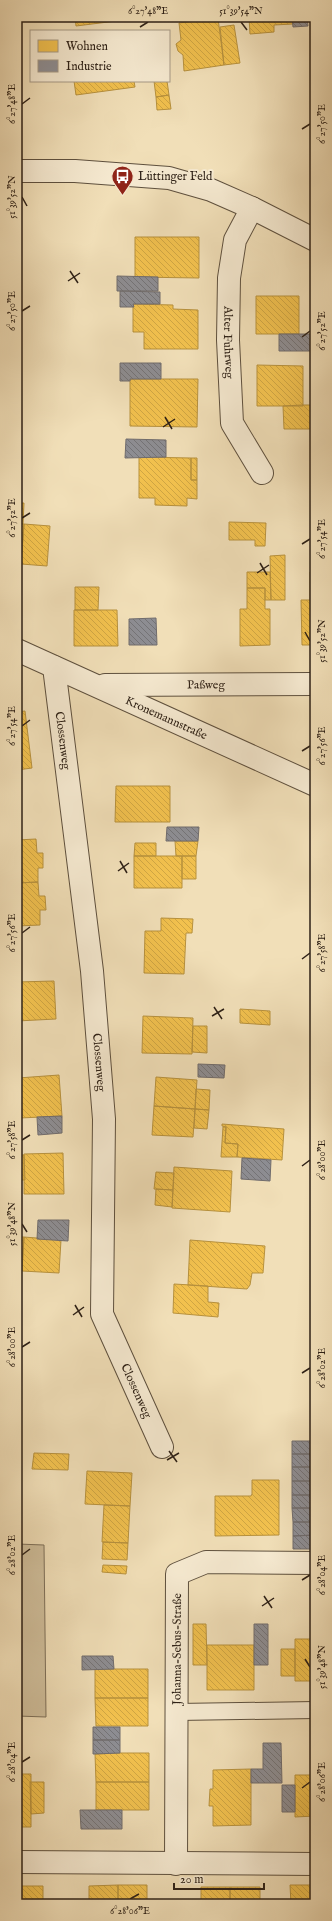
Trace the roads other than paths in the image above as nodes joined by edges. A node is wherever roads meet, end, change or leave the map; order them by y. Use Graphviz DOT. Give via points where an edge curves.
graph roads {
  1 [pos="17,171"];
  2 [pos="252,208"];
  3 [pos="315,240"];
  4 [pos="262,473"];
  5 [pos="17,650"];
  6 [pos="54,667"];
  7 [pos="315,684"];
  8 [pos="97,685"];
  9 [pos="315,785"];
  10 [pos="162,1447"];
  11 [pos="315,1563"];
  12 [pos="315,1710"];
  13 [pos="177,1712"];
  14 [pos="17,1862"];
  15 [pos="176,1864"];
  16 [pos="315,1864"];
  1 -- 2 [label="street" via="75,171 169,178 211,190"];
  2 -- 3 [label="street"];
  2 -- 4 [label="street, Alter Fuhrweg" via="236,240 229,278 228,340 232,423"];
  5 -- 6 [label="street, Kronemannstraße"];
  6 -- 8 [label="street, Kronemannstraße"];
  6 -- 10 [label="street, Clossenweg" via="92,971 104,1119 102,1314"];
  7 -- 8 [label="street, Paßweg"];
  8 -- 9 [label="street, Kronemannstraße"];
  11 -- 13 [label="street, Johanna-Sebus-Straße" via="206,1562 177,1574"];
  12 -- 13 [label="lane"];
  13 -- 15 [label="street, Johanna-Sebus-Straße"];
  14 -- 15 [label="street"];
  15 -- 16 [label="street"];
}
